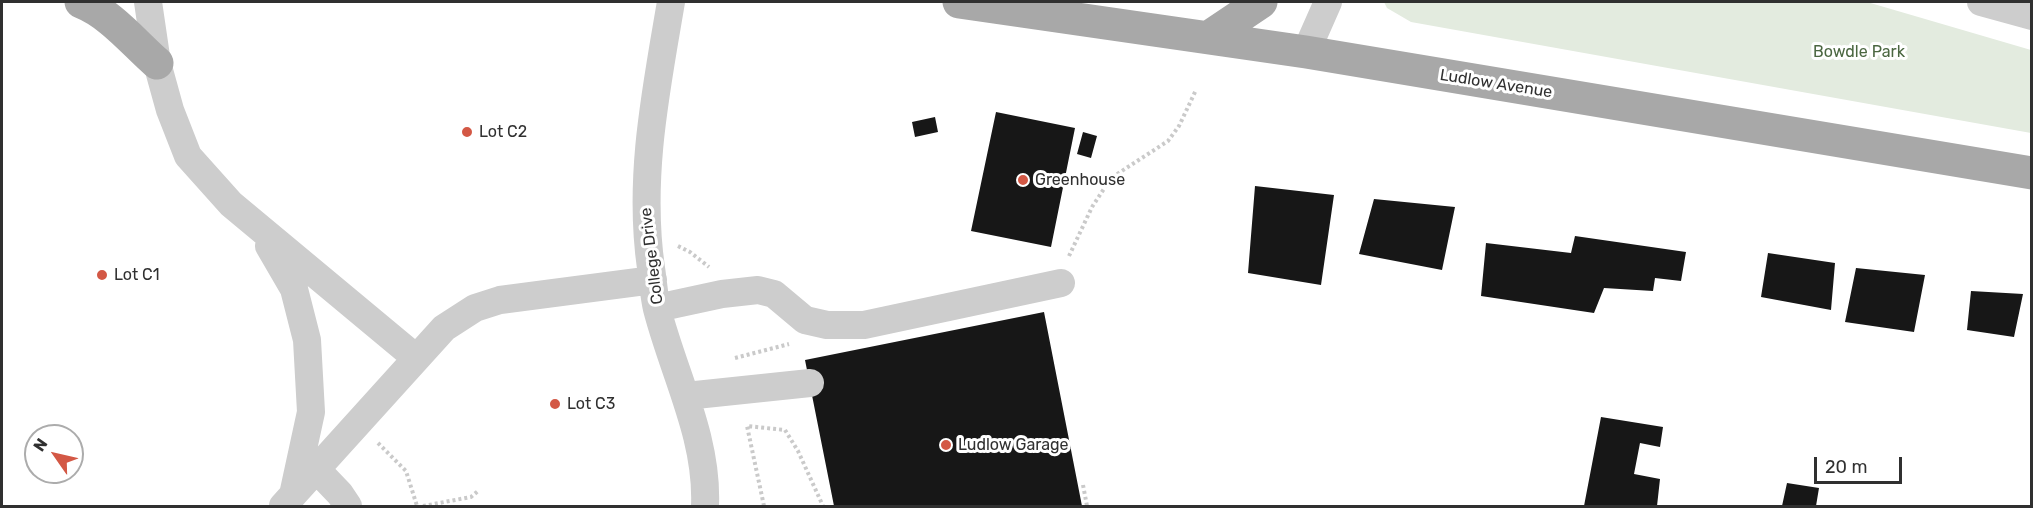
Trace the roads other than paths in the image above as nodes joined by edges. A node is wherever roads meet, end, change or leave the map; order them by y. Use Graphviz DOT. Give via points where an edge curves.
graph roads {
  1 [pos="81,2"];
  2 [pos="148,2"];
  3 [pos="671,2"];
  4 [pos="959,2"];
  5 [pos="1261,2"];
  6 [pos="1328,2"];
  7 [pos="1981,2"];
  8 [pos="2031,16"];
  9 [pos="1209,37"];
  10 [pos="1306,52"];
  11 [pos="157,63"];
  12 [pos="2031,173"];
  13 [pos="261,231"];
  14 [pos="652,280"];
  15 [pos="1061,283"];
  16 [pos="657,308"];
  17 [pos="416,358"];
  18 [pos="810,383"];
  19 [pos="686,396"];
  20 [pos="316,470"];
  21 [pos="288,502"];
  22 [pos="348,507"];
  23 [pos="705,507"];
  1 -- 11 [label="main road" via="119,26"];
  2 -- 11 [label="street"];
  3 -- 14 [label="street, College Drive" via="650,127 645,198"];
  4 -- 9 [label="main road, Ludlow Avenue"];
  5 -- 9 [label="main road"];
  6 -- 10 [label="street"];
  7 -- 8 [label="street"];
  9 -- 10 [label="main road, Ludlow Avenue"];
  10 -- 12 [label="main road, Ludlow Avenue"];
  11 -- 13 [label="street" via="188,156"];
  13 -- 17 [label="street"];
  13 -- 21 [label="street" via="294,289 307,340 311,412"];
  14 -- 16 [label="street, College Drive"];
  14 -- 17 [label="street" via="500,300 475,308 444,328"];
  15 -- 16 [label="street" via="864,325 827,325 805,320 774,294 758,290"];
  16 -- 19 [label="street, College Drive"];
  17 -- 20 [label="street"];
  18 -- 19 [label="street"];
  19 -- 23 [label="street, College Drive" via="706,483"];
  20 -- 21 [label="street"];
  20 -- 22 [label="street"];
}
